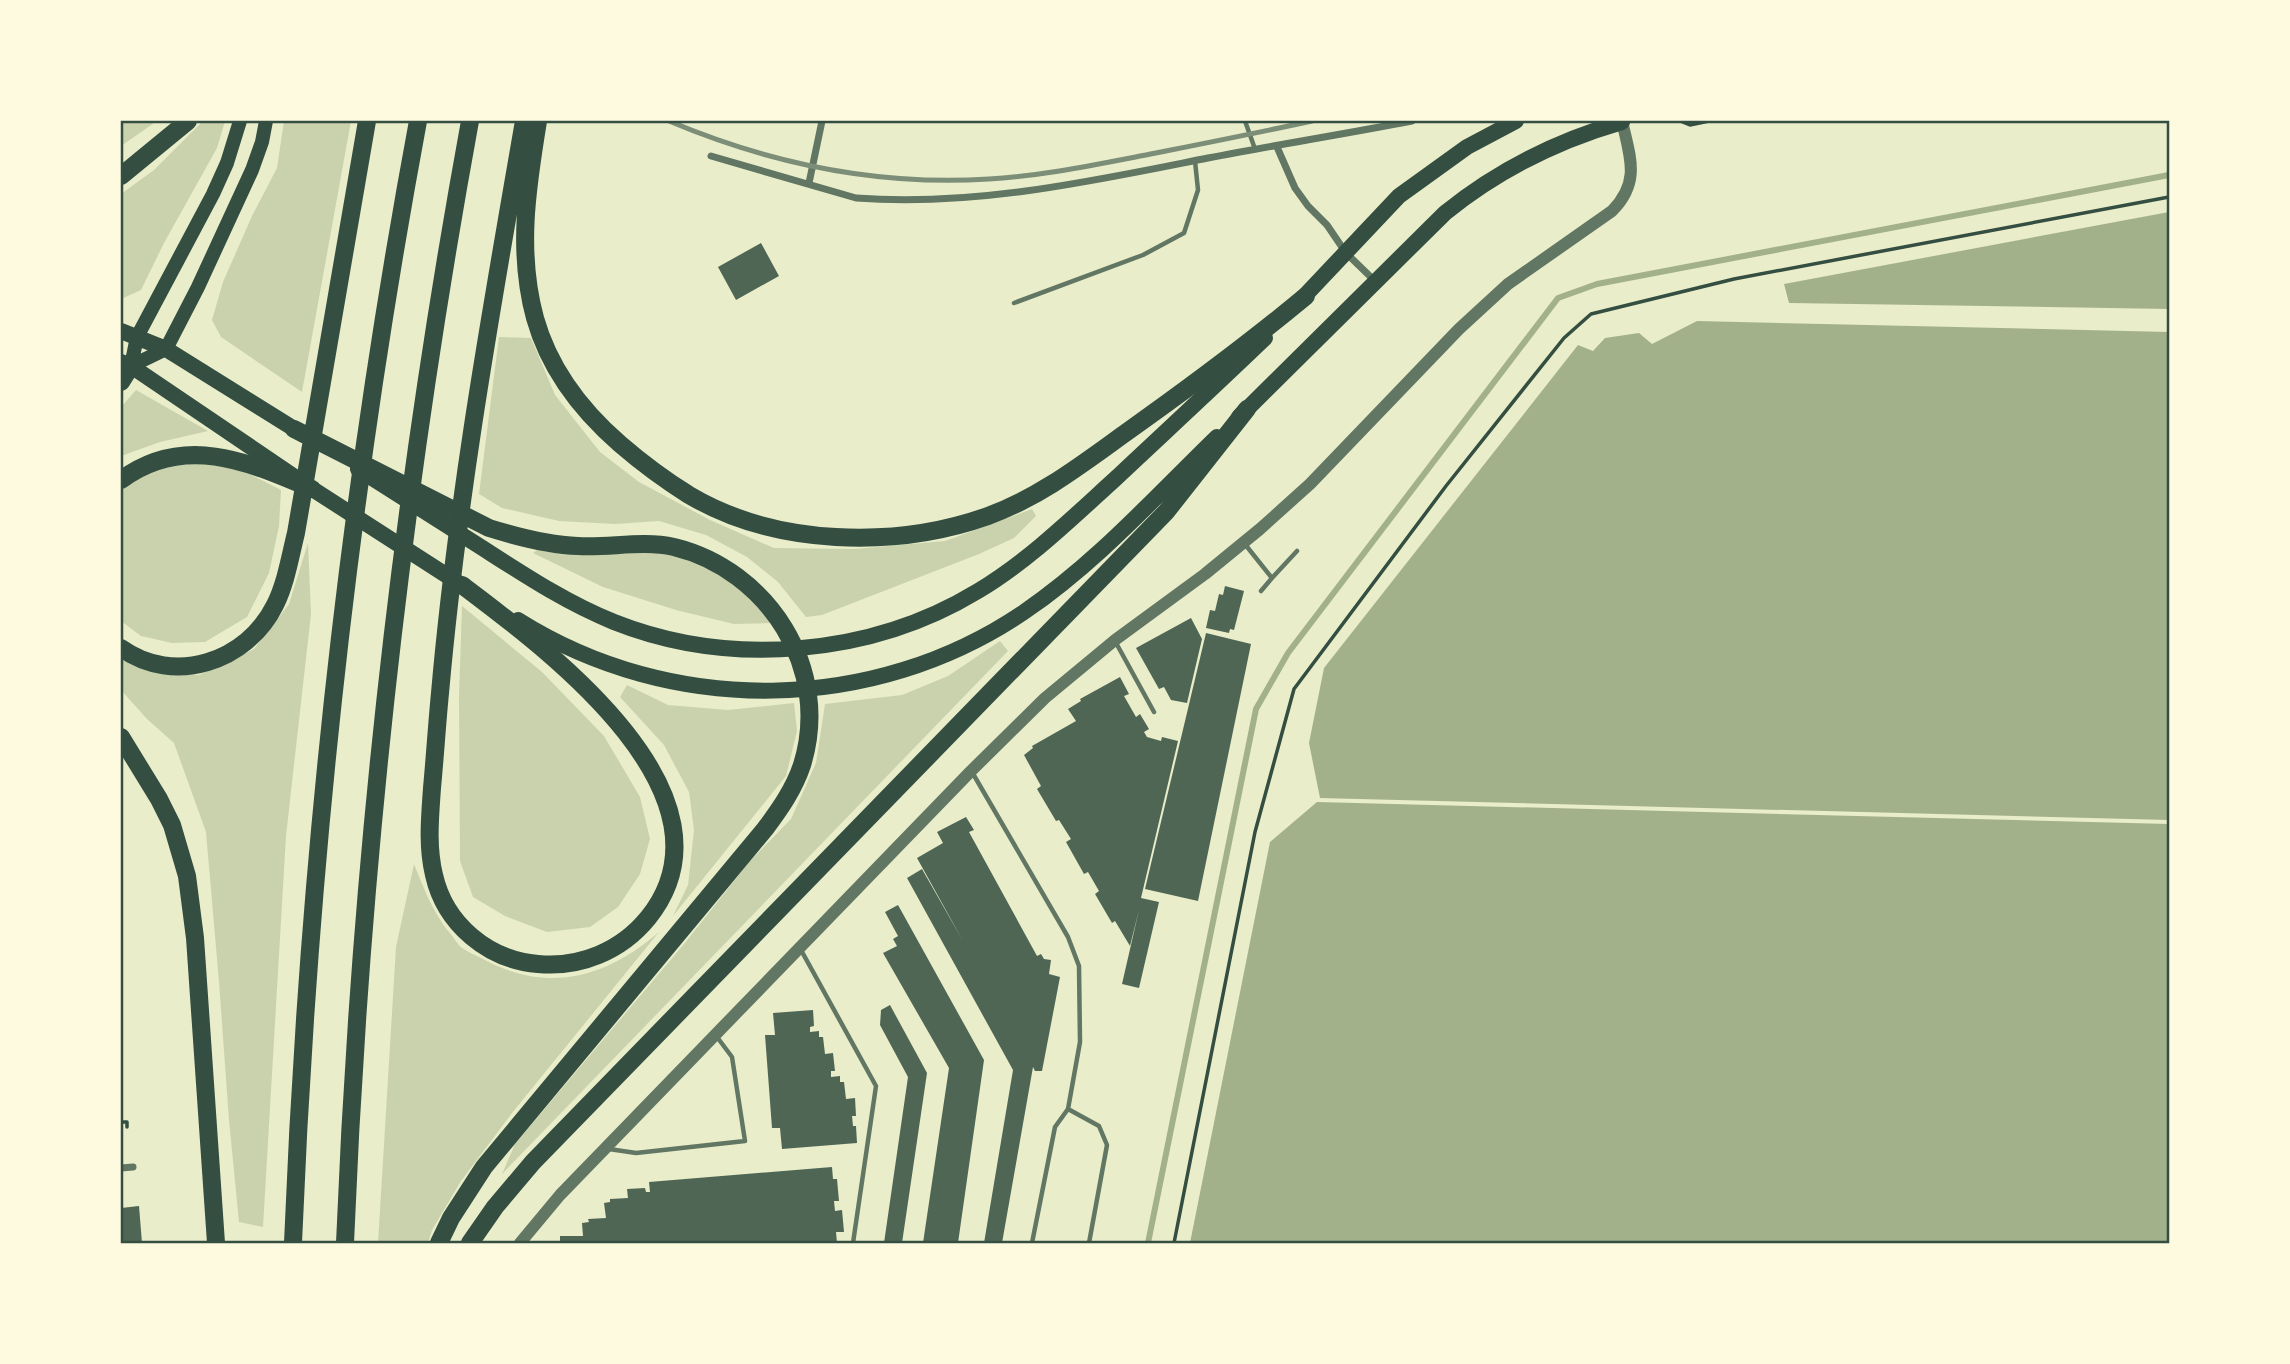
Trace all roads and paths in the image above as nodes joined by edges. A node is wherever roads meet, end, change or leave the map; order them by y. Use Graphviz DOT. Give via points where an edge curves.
graph roads {
  1 [pos="188,121"];
  2 [pos="240,121"];
  3 [pos="266,121"];
  4 [pos="367,121"];
  5 [pos="418,121"];
  6 [pos="470,121"];
  7 [pos="524,121"];
  8 [pos="537,121"];
  9 [pos="822,121"];
  10 [pos="1245,121"];
  11 [pos="1412,121"];
  12 [pos="1516,121"];
  13 [pos="1622,121"];
  14 [pos="1680,121"];
  15 [pos="1709,121"];
  16 [pos="1277,147"];
  17 [pos="1256,150"];
  18 [pos="711,156"];
  19 [pos="1195,161"];
  20 [pos="121,176"];
  21 [pos="808,183"];
  22 [pos="2169,197"];
  23 [pos="1346,253"];
  24 [pos="1376,282"];
  25 [pos="1306,296"];
  26 [pos="1014,303"];
  27 [pos="121,331"];
  28 [pos="137,337"];
  29 [pos="166,349"];
  30 [pos="126,364"];
  31 [pos="121,382"];
  32 [pos="1247,409"];
  33 [pos="295,429"];
  34 [pos="121,480"];
  35 [pos="314,490"];
  36 [pos="1244,543"];
  37 [pos="1297,551"];
  38 [pos="1272,578"];
  39 [pos="462,585"];
  40 [pos="1261,591"];
  41 [pos="1115,640"];
  42 [pos="121,648"];
  43 [pos="1154,712"];
  44 [pos="121,737"];
  45 [pos="971,771"];
  46 [pos="800,948"];
  47 [pos="715,1035"];
  48 [pos="1068,1109"];
  49 [pos="121,1122"];
  50 [pos="127,1127"];
  51 [pos="605,1149"];
  52 [pos="133,1167"];
  53 [pos="121,1168"];
  54 [pos="216,1243"];
  55 [pos="293,1243"];
  56 [pos="345,1243"];
  57 [pos="439,1243"];
  58 [pos="470,1243"];
  59 [pos="520,1243"];
  60 [pos="853,1243"];
  61 [pos="1032,1243"];
  62 [pos="1088,1243"];
  63 [pos="1174,1243"];
  1 -- 20 [label="highway"];
  2 -- 28 [label="main road" via="213,194"];
  3 -- 29 [label="main road" via="252,170"];
  4 -- 42 [label="highway" via="296,533 275,605 263,625 234,652 218,660 162,666"];
  5 -- 55 [label="highway" via="366,432 326,762 303,1040"];
  6 -- 56 [label="highway" via="414,464 375,793"];
  7 -- 39 [label="highway" via="462,492 445,630 429,830 434,878 444,902 471,937 510,959 533,964 594,958 644,922 665,889 673,850 668,809 640,753 602,705 539,645"];
  8 -- 25 [label="highway" via="525,202 525,259 536,320 556,368 589,414 644,464 691,496 773,527 871,538 933,531 990,515 1071,472"];
  9 -- 21 [label="street"];
  10 -- 17 [label="lane"];
  11 -- 16 [label="street"];
  12 -- 23 [label="highway" via="1467,147 1399,196"];
  13 -- 24 [label="highway" via="1562,142 1492,178 1445,213"];
  13 -- 36 [label="street" via="1632,177 1622,201 1483,306 1310,484"];
  14 -- 15 [label="path" via="1690,125"];
  16 -- 17 [label="street"];
  16 -- 23 [label="street" via="1295,188"];
  17 -- 19 [label="street"];
  18 -- 21 [label="street"];
  19 -- 21 [label="street" via="991,195 879,200"];
  19 -- 26 [label="lane" via="1198,190 1184,233 1143,255"];
  22 -- 63 [label="path" via="1734,279 1591,314 1564,338 1294,689 1255,832"];
  23 -- 24 [label="street"];
  23 -- 25 [label="highway"];
  24 -- 32 [label="highway"];
  25 -- 33 [label="highway" via="1171,428 1049,540 1002,576 926,617 869,636 813,647 727,648 669,639 614,622 559,597"];
  27 -- 28 [label="highway"];
  28 -- 29 [label="highway"];
  28 -- 30 [label="main road"];
  29 -- 30 [label="main road"];
  29 -- 33 [label="highway"];
  30 -- 31 [label="highway"];
  30 -- 35 [label="highway"];
  32 -- 39 [label="highway" via="1099,551 1026,611 942,656 849,684 755,691 660,680 598,661 539,634"];
  32 -- 58 [label="highway" via="1166,512 533,1162"];
  33 -- 57 [label="highway" via="513,536 557,545 672,547 722,567 749,585 779,618 799,654 808,698 807,741 795,784 765,830 484,1167"];
  34 -- 35 [label="highway" via="160,460 199,455 237,460"];
  35 -- 39 [label="highway"];
  36 -- 38 [label="lane"];
  36 -- 41 [label="street"];
  37 -- 38 [label="lane"];
  38 -- 40 [label="lane"];
  41 -- 43 [label="lane"];
  41 -- 45 [label="street" via="1045,698"];
  44 -- 54 [label="highway" via="172,825 187,876"];
  45 -- 46 [label="street"];
  45 -- 48 [label="lane" via="1068,937 1079,966 1080,1042"];
  46 -- 47 [label="street"];
  46 -- 60 [label="lane" via="876,1086"];
  47 -- 51 [label="street"];
  47 -- 51 [label="lane" via="732,1056 745,1141 636,1153"];
  48 -- 61 [label="lane" via="1055,1127"];
  48 -- 62 [label="lane" via="1100,1126 1107,1145"];
  49 -- 50 [label="path" via="127,1122"];
  51 -- 59 [label="street"];
  52 -- 53 [label="street"];
}
